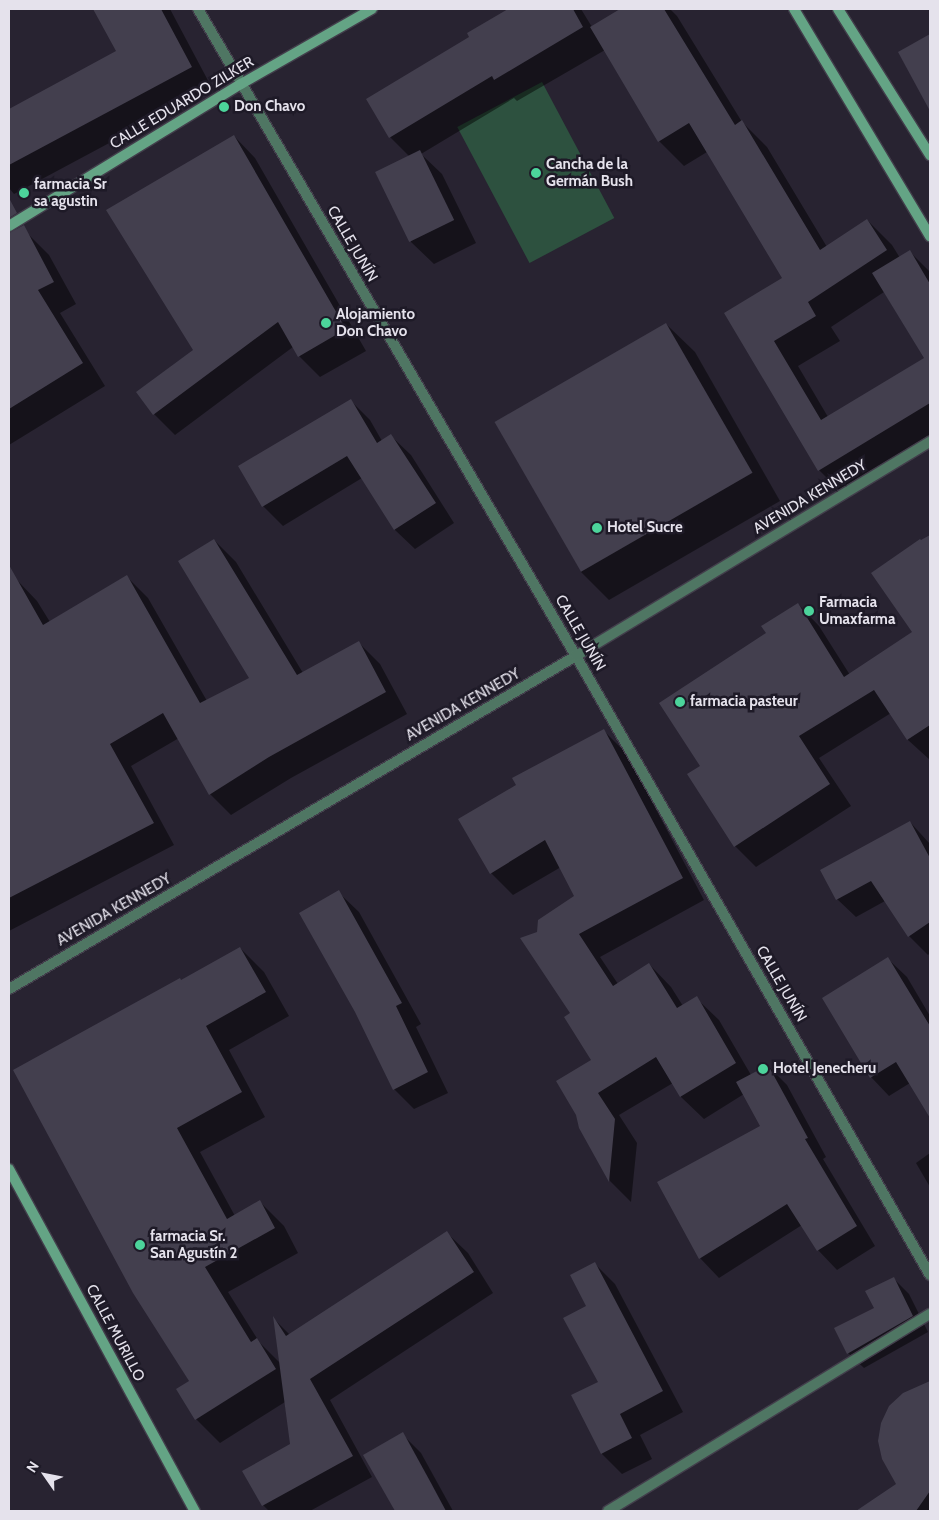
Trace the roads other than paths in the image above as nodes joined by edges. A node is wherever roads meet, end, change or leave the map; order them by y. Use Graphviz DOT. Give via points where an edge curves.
graph roads {
  1 [pos="198,9"];
  2 [pos="372,9"];
  3 [pos="794,9"];
  4 [pos="838,9"];
  5 [pos="241,84"];
  6 [pos="930,155"];
  7 [pos="9,226"];
  8 [pos="930,236"];
  9 [pos="930,442"];
  10 [pos="576,656"];
  11 [pos="9,990"];
  12 [pos="9,1168"];
  13 [pos="930,1275"];
  14 [pos="930,1314"];
  15 [pos="195,1511"];
  16 [pos="608,1511"];
  1 -- 5 [label="street, CALLE JUNÍN"];
  2 -- 5 [label="street, CALLE EDUARDO ZILKER"];
  3 -- 8 [label="street"];
  4 -- 6 [label="street"];
  5 -- 7 [label="street, CALLE EDUARDO ZILKER"];
  5 -- 10 [label="street, CALLE JUNÍN"];
  9 -- 10 [label="street, AVENIDA KENNEDY"];
  10 -- 11 [label="street, AVENIDA KENNEDY"];
  10 -- 13 [label="street, CALLE JUNÍN"];
  12 -- 15 [label="street, CALLE MURILLO"];
  14 -- 16 [label="street"];
}
